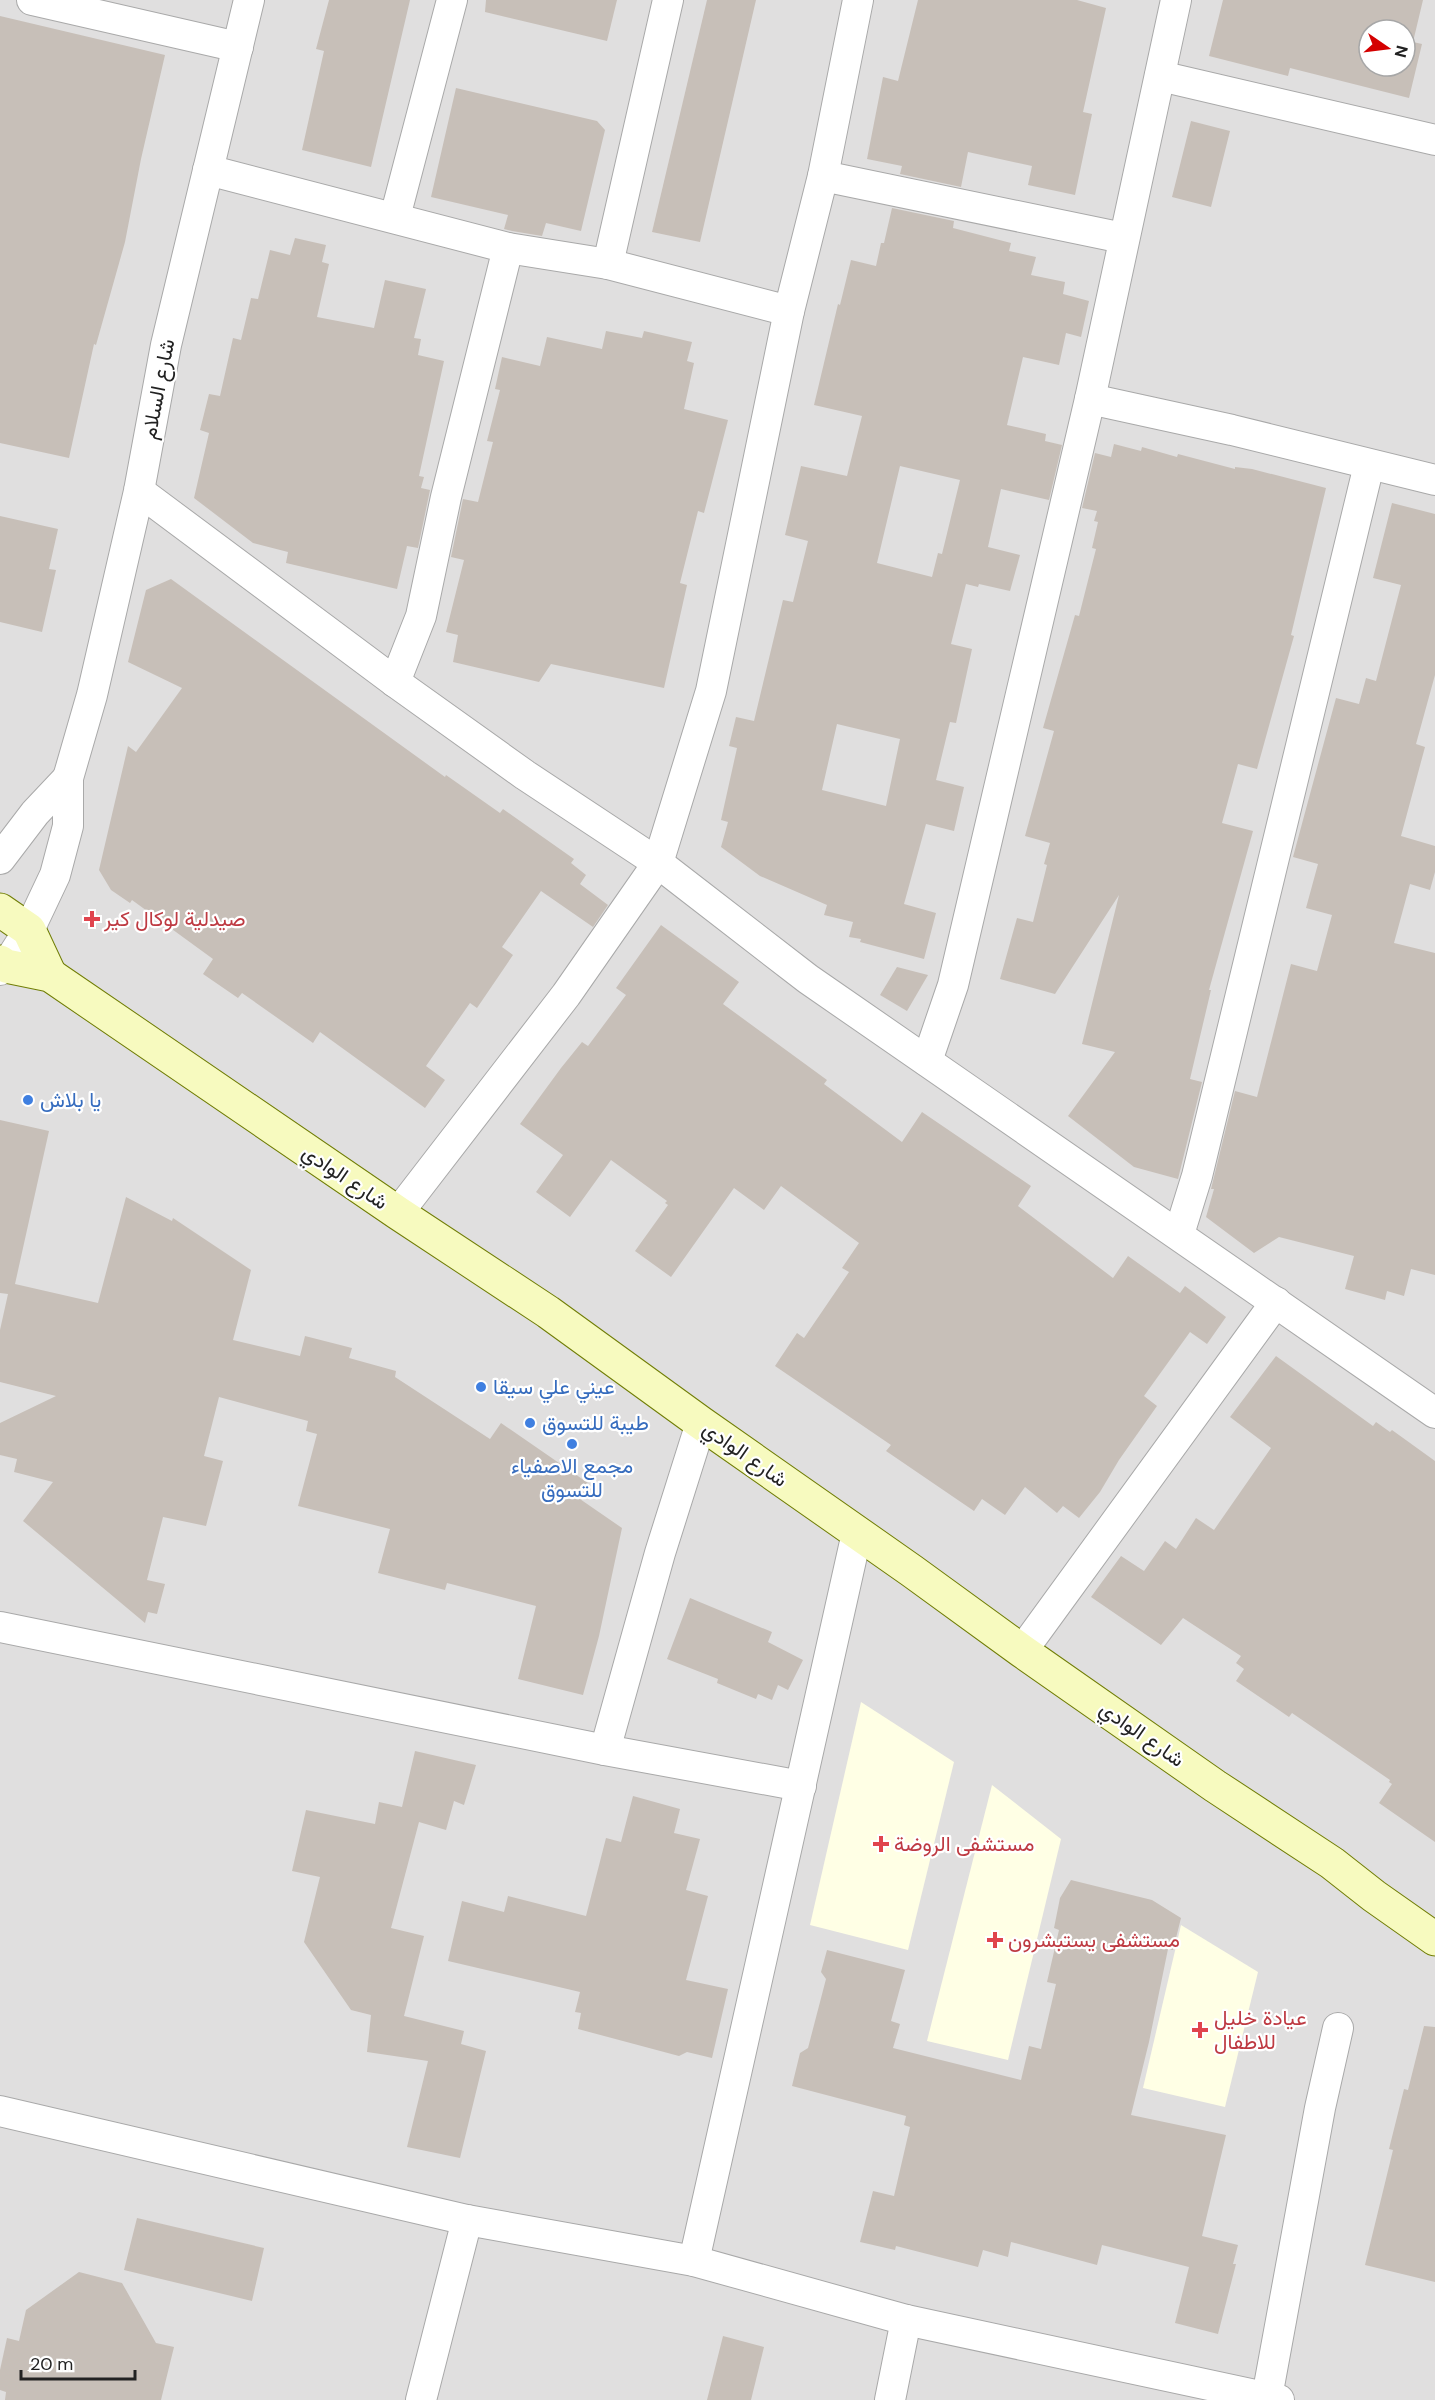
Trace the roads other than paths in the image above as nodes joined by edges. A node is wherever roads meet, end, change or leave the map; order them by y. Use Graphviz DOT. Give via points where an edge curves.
graph roads {
  1 [pos="32,0"];
  2 [pos="249,0"];
  3 [pos="452,0"];
  4 [pos="668,0"];
  5 [pos="858,0"];
  6 [pos="1176,0"];
  7 [pos="238,46"];
  8 [pos="1160,76"];
  9 [pos="1435,140"];
  10 [pos="208,170"];
  11 [pos="823,177"];
  12 [pos="395,218"];
  13 [pos="1123,237"];
  14 [pos="508,248"];
  15 [pos="608,264"];
  16 [pos="789,311"];
  17 [pos="1089,399"];
  18 [pos="1369,465"];
  19 [pos="1435,480"];
  20 [pos="139,491"];
  21 [pos="395,682"];
  22 [pos="68,778"];
  23 [pos="0,859"];
  24 [pos="658,863"];
  25 [pos="0,910"];
  26 [pos="29,930"];
  27 [pos="2,966"];
  28 [pos="50,975"];
  29 [pos="927,1061"];
  30 [pos="398,1213"];
  31 [pos="1179,1234"];
  32 [pos="1276,1302"];
  33 [pos="1432,1402"];
  34 [pos="701,1423"];
  35 [pos="857,1533"];
  36 [pos="0,1627"];
  37 [pos="1022,1651"];
  38 [pos="605,1750"];
  39 [pos="801,1786"];
  40 [pos="1435,1939"];
  41 [pos="1338,2028"];
  42 [pos="0,2111"];
  43 [pos="467,2220"];
  44 [pos="694,2261"];
  45 [pos="906,2319"];
  46 [pos="1273,2398"];
  47 [pos="421,2400"];
  48 [pos="890,2400"];
  1 -- 7 [label="street"];
  2 -- 7 [label="street, شارع السلام"];
  3 -- 12 [label="street"];
  4 -- 15 [label="street"];
  5 -- 11 [label="street"];
  6 -- 8 [label="street"];
  7 -- 10 [label="street, شارع السلام"];
  8 -- 9 [label="street"];
  8 -- 13 [label="street"];
  10 -- 12 [label="street"];
  10 -- 20 [label="street, شارع السلام" via="166,345"];
  11 -- 13 [label="street"];
  11 -- 16 [label="street"];
  12 -- 14 [label="street"];
  13 -- 17 [label="street"];
  14 -- 15 [label="street"];
  14 -- 21 [label="street" via="446,497 421,616"];
  15 -- 16 [label="street"];
  16 -- 24 [label="street" via="711,691"];
  17 -- 18 [label="street"];
  17 -- 29 [label="street" via="953,985"];
  18 -- 19 [label="street"];
  18 -- 31 [label="street" via="1197,1176"];
  20 -- 21 [label="street"];
  20 -- 22 [label="street, شارع السلام" via="92,695"];
  21 -- 24 [label="street"];
  22 -- 23 [label="street, شارع السلام"];
  22 -- 26 [label="street, شارع السلام" via="68,826 55,875"];
  24 -- 29 [label="street" via="808,979"];
  24 -- 30 [label="street" via="566,994"];
  25 -- 26 [label="main road"];
  26 -- 27 [label="street, شارع السلام"];
  26 -- 28 [label="main road"];
  27 -- 28 [label="main road, شارع الوادي"];
  28 -- 30 [label="main road, شارع الوادي"];
  29 -- 31 [label="street"];
  30 -- 34 [label="main road, شارع الوادي" via="548,1312"];
  31 -- 32 [label="street"];
  32 -- 33 [label="street"];
  32 -- 37 [label="street"];
  34 -- 35 [label="main road, شارع الوادي"];
  34 -- 38 [label="street"];
  35 -- 37 [label="main road, شارع الوادي"];
  35 -- 39 [label="street"];
  36 -- 38 [label="street"];
  37 -- 40 [label="main road, شارع الوادي" via="1332,1863"];
  38 -- 39 [label="street"];
  39 -- 44 [label="street"];
  41 -- 46 [label="street" via="1320,2108"];
  42 -- 43 [label="street"];
  43 -- 44 [label="street"];
  43 -- 47 [label="street"];
  44 -- 45 [label="street"];
  45 -- 46 [label="street"];
  45 -- 48 [label="street"];
}
